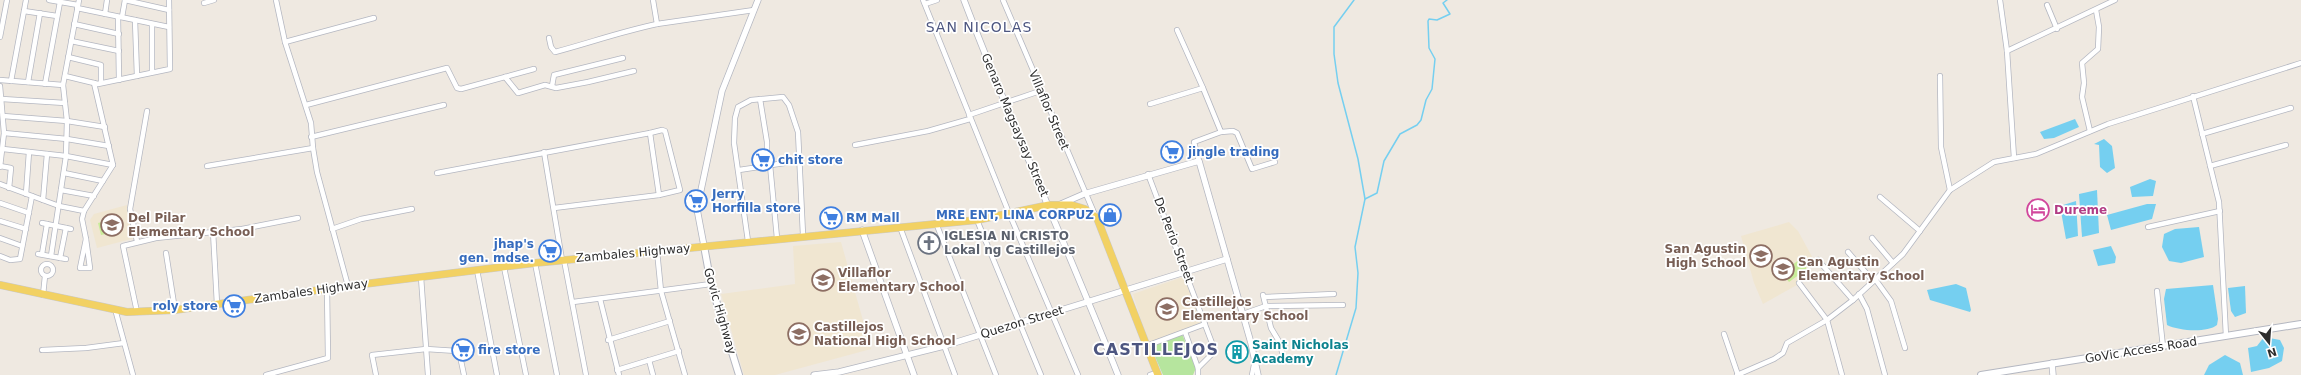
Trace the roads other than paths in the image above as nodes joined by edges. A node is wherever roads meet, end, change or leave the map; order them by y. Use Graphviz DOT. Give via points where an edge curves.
graph roads {
  1 [pos="7,0"];
  2 [pos="26,0"];
  3 [pos="50,0"];
  4 [pos="107,0"];
  5 [pos="125,0"];
  6 [pos="169,0"];
  7 [pos="214,0"];
  8 [pos="276,0"];
  9 [pos="653,0"];
  10 [pos="758,0"];
  11 [pos="936,0"];
  12 [pos="964,0"];
  13 [pos="1003,0"];
  14 [pos="2000,0"];
  15 [pos="2115,0"];
  16 [pos="60,2"];
  17 [pos="924,2"];
  18 [pos="204,3"];
  19 [pos="78,4"];
  20 [pos="2046,5"];
  21 [pos="169,10"];
  22 [pos="754,10"];
  23 [pos="2096,10"];
  24 [pos="24,11"];
  25 [pos="40,13"];
  26 [pos="105,14"];
  27 [pos="57,16"];
  28 [pos="120,17"];
  29 [pos="374,18"];
  30 [pos="135,20"];
  31 [pos="74,24"];
  32 [pos="152,24"];
  33 [pos="657,24"];
  34 [pos="169,27"];
  35 [pos="2057,29"];
  36 [pos="1177,30"];
  37 [pos="119,34"];
  38 [pos="0,38"];
  39 [pos="549,38"];
  40 [pos="71,40"];
  41 [pos="285,42"];
  42 [pos="119,51"];
  43 [pos="2007,52"];
  44 [pos="68,57"];
  45 [pos="623,58"];
  46 [pos="2301,63"];
  47 [pos="534,69"];
  48 [pos="634,71"];
  49 [pos="152,72"];
  50 [pos="65,76"];
  51 [pos="136,76"];
  52 [pos="1940,76"];
  53 [pos="505,77"];
  54 [pos="0,80"];
  55 [pos="119,80"];
  56 [pos="11,81"];
  57 [pos="28,82"];
  58 [pos="94,83"];
  59 [pos="101,83"];
  60 [pos="45,84"];
  61 [pos="63,85"];
  62 [pos="0,86"];
  63 [pos="552,86"];
  64 [pos="1203,88"];
  65 [pos="1040,90"];
  66 [pos="2193,96"];
  67 [pos="2,99"];
  68 [pos="760,99"];
  69 [pos="65,103"];
  70 [pos="1004,103"];
  71 [pos="1150,104"];
  72 [pos="306,105"];
  73 [pos="444,105"];
  74 [pos="2291,108"];
  75 [pos="147,111"];
  76 [pos="3,116"];
  77 [pos="969,117"];
  78 [pos="67,121"];
  79 [pos="105,128"];
  80 [pos="2090,131"];
  81 [pos="1220,132"];
  82 [pos="4,133"];
  83 [pos="650,134"];
  84 [pos="2202,134"];
  85 [pos="311,137"];
  86 [pos="67,139"];
  87 [pos="855,145"];
  88 [pos="2286,145"];
  89 [pos="109,146"];
  90 [pos="312,148"];
  91 [pos="3,149"];
  92 [pos="29,152"];
  93 [pos="544,152"];
  94 [pos="47,154"];
  95 [pos="66,156"];
  96 [pos="2014,158"];
  97 [pos="798,161"];
  98 [pos="1199,161"];
  99 [pos="1275,162"];
  100 [pos="113,165"];
  101 [pos="0,166"];
  102 [pos="207,166"];
  103 [pos="768,166"];
  104 [pos="2210,166"];
  105 [pos="739,170"];
  106 [pos="64,173"];
  107 [pos="437,173"];
  108 [pos="1148,174"];
  109 [pos="103,181"];
  110 [pos="0,184"];
  111 [pos="9,188"];
  112 [pos="62,190"];
  113 [pos="1950,190"];
  114 [pos="26,194"];
  115 [pos="1084,194"];
  116 [pos="32,196"];
  117 [pos="94,196"];
  118 [pos="659,196"];
  119 [pos="1880,197"];
  120 [pos="43,200"];
  121 [pos="0,202"];
  122 [pos="1060,204"];
  123 [pos="1049,205"];
  124 [pos="59,206"];
  125 [pos="554,208"];
  126 [pos="412,209"];
  127 [pos="84,211"];
  128 [pos="2220,211"];
  129 [pos="29,213"];
  130 [pos="1009,214"];
  131 [pos="298,218"];
  132 [pos="1096,218"];
  133 [pos="0,220"];
  134 [pos="977,220"];
  135 [pos="42,223"];
  136 [pos="936,223"];
  137 [pos="48,224"];
  138 [pos="57,226"];
  139 [pos="900,227"];
  140 [pos="2148,227"];
  141 [pos="66,228"];
  142 [pos="71,228"];
  143 [pos="26,229"];
  144 [pos="332,229"];
  145 [pos="862,230"];
  146 [pos="213,231"];
  147 [pos="1920,231"];
  148 [pos="803,235"];
  149 [pos="0,238"];
  150 [pos="777,238"];
  151 [pos="1872,238"];
  152 [pos="86,239"];
  153 [pos="137,241"];
  154 [pos="748,242"];
  155 [pos="22,246"];
  156 [pos="704,246"];
  157 [pos="657,251"];
  158 [pos="1848,252"];
  159 [pos="166,253"];
  160 [pos="0,256"];
  161 [pos="51,256"];
  162 [pos="60,258"];
  163 [pos="66,259"];
  164 [pos="1227,259"];
  165 [pos="563,260"];
  166 [pos="1818,260"];
  167 [pos="535,263"];
  168 [pos="45,264"];
  169 [pos="1893,264"];
  170 [pos="50,265"];
  171 [pos="504,267"];
  172 [pos="478,270"];
  173 [pos="1186,271"];
  174 [pos="45,276"];
  175 [pos="420,277"];
  176 [pos="1874,280"];
  177 [pos="1799,283"];
  178 [pos="711,284"];
  179 [pos="0,285"];
  180 [pos="348,286"];
  181 [pos="327,289"];
  182 [pos="1125,290"];
  183 [pos="662,291"];
  184 [pos="2158,291"];
  185 [pos="1334,294"];
  186 [pos="1859,294"];
  187 [pos="43,295"];
  188 [pos="600,299"];
  189 [pos="1852,300"];
  190 [pos="573,302"];
  191 [pos="1089,302"];
  192 [pos="217,304"];
  193 [pos="1343,305"];
  194 [pos="1266,306"];
  195 [pos="115,310"];
  196 [pos="175,310"];
  197 [pos="137,312"];
  198 [pos="1052,313"];
  199 [pos="1243,314"];
  200 [pos="1827,320"];
  201 [pos="670,321"];
  202 [pos="1020,323"];
  203 [pos="1205,324"];
  204 [pos="2301,324"];
  205 [pos="1185,332"];
  206 [pos="1724,334"];
  207 [pos="980,335"];
  208 [pos="2226,336"];
  209 [pos="608,340"];
  210 [pos="124,344"];
  211 [pos="944,346"];
  212 [pos="1146,346"];
  213 [pos="2163,347"];
  214 [pos="1905,348"];
  215 [pos="426,349"];
  216 [pos="42,350"];
  217 [pos="679,351"];
  218 [pos="1282,352"];
  219 [pos="908,356"];
  220 [pos="649,360"];
  221 [pos="2052,363"];
  222 [pos="1254,365"];
  223 [pos="1198,368"];
  224 [pos="282,373"];
  225 [pos="618,373"];
  226 [pos="839,374"];
  227 [pos="1155,374"];
  228 [pos="133,375"];
  229 [pos="266,375"];
  230 [pos="376,375"];
  231 [pos="428,375"];
  232 [pos="464,375"];
  233 [pos="497,375"];
  234 [pos="526,375"];
  235 [pos="557,375"];
  236 [pos="586,375"];
  237 [pos="653,375"];
  238 [pos="685,375"];
  239 [pos="739,375"];
  240 [pos="814,375"];
  241 [pos="914,375"];
  242 [pos="955,375"];
  243 [pos="996,375"];
  244 [pos="1041,375"];
  245 [pos="1078,375"];
  246 [pos="1118,375"];
  247 [pos="1198,375"];
  248 [pos="1252,375"];
  249 [pos="1258,375"];
  250 [pos="1737,375"];
  251 [pos="1842,375"];
  252 [pos="1885,375"];
  253 [pos="1981,375"];
  254 [pos="2053,375"];
  1 -- 38 [label="street"];
  2 -- 24 [label="street"];
  3 -- 16 [label="street"];
  4 -- 26 [label="street"];
  5 -- 21 [label="street"];
  5 -- 28 [label="street"];
  6 -- 21 [label="street"];
  7 -- 18 [label="street"];
  8 -- 41 [label="street"];
  9 -- 33 [label="street"];
  10 -- 22 [label="street"];
  11 -- 17 [label="street"];
  12 -- 70 [label="street, Genaro Magsaysay Street"];
  13 -- 65 [label="street, Villaflor Street"];
  14 -- 43 [label="street"];
  15 -- 23 [label="street"];
  16 -- 19 [label="street"];
  16 -- 27 [label="street"];
  17 -- 77 [label="street"];
  19 -- 26 [label="street"];
  19 -- 31 [label="street"];
  20 -- 35 [label="street"];
  21 -- 34 [label="street"];
  22 -- 33 [label="street"];
  22 -- 156 [label="street" via="722,91 705,171 697,209"];
  23 -- 35 [label="street"];
  23 -- 80 [label="street" via="2099,27 2098,49 2082,63 2082,97"];
  24 -- 25 [label="street"];
  24 -- 56 [label="street"];
  25 -- 27 [label="street"];
  25 -- 57 [label="street"];
  26 -- 28 [label="street"];
  27 -- 60 [label="street"];
  28 -- 30 [label="street"];
  28 -- 37 [label="street"];
  29 -- 41 [label="street"];
  30 -- 32 [label="street"];
  30 -- 51 [label="street"];
  31 -- 37 [label="street"];
  31 -- 40 [label="street"];
  32 -- 34 [label="street"];
  32 -- 49 [label="street"];
  33 -- 39 [label="street" via="631,29 605,39 555,52"];
  34 -- 49 [label="street" via="170,69"];
  35 -- 43 [label="street"];
  36 -- 64 [label="street"];
  37 -- 42 [label="street"];
  40 -- 42 [label="street"];
  40 -- 44 [label="street"];
  41 -- 72 [label="street"];
  42 -- 55 [label="street"];
  43 -- 96 [label="street"];
  44 -- 50 [label="street"];
  44 -- 59 [label="street" via="101,65"];
  45 -- 63 [label="street" via="554,76"];
  46 -- 66 [label="street"];
  47 -- 53 [label="street"];
  48 -- 63 [label="street" via="556,88"];
  49 -- 51 [label="street"];
  50 -- 58 [label="street"];
  50 -- 61 [label="street"];
  51 -- 55 [label="street"];
  52 -- 113 [label="street" via="1941,147"];
  53 -- 63 [label="street" via="518,92 545,85"];
  53 -- 72 [label="street" via="461,89 457,88 447,68"];
  54 -- 56 [label="street"];
  55 -- 59 [label="street"];
  56 -- 57 [label="street"];
  57 -- 60 [label="street"];
  58 -- 59 [label="street"];
  58 -- 79 [label="street"];
  60 -- 61 [label="street"];
  61 -- 69 [label="street"];
  62 -- 67 [label="street"];
  64 -- 71 [label="street"];
  64 -- 81 [label="street"];
  65 -- 70 [label="street"];
  65 -- 115 [label="street, Villaflor Street"];
  66 -- 80 [label="street"];
  66 -- 84 [label="street"];
  67 -- 69 [label="street"];
  67 -- 76 [label="street"];
  68 -- 97 [label="street" via="783,97 789,105 798,132"];
  68 -- 103 [label="street"];
  68 -- 105 [label="street" via="751,100 738,108 735,118 734,143"];
  69 -- 78 [label="street"];
  70 -- 77 [label="street"];
  70 -- 123 [label="street, Genaro Magsaysay Street"];
  72 -- 85 [label="street" via="311,122"];
  73 -- 85 [label="street"];
  74 -- 84 [label="street"];
  75 -- 153 [label="street" via="130,209"];
  76 -- 78 [label="street"];
  76 -- 82 [label="street"];
  77 -- 87 [label="street" via="928,131"];
  77 -- 130 [label="street"];
  78 -- 79 [label="street"];
  78 -- 86 [label="street"];
  79 -- 89 [label="street"];
  80 -- 96 [label="street" via="2036,154"];
  81 -- 98 [label="street" via="1194,142"];
  81 -- 99 [label="street" via="1237,132 1252,169"];
  82 -- 86 [label="street"];
  82 -- 91 [label="street"];
  83 -- 93 [label="street"];
  83 -- 118 [label="street"];
  83 -- 118 [label="street" via="665,131 680,190"];
  84 -- 104 [label="street"];
  85 -- 90 [label="street"];
  86 -- 89 [label="street"];
  86 -- 95 [label="street"];
  88 -- 104 [label="street"];
  89 -- 100 [label="street"];
  90 -- 102 [label="street"];
  90 -- 144 [label="street"];
  91 -- 92 [label="street"];
  91 -- 101 [label="street"];
  92 -- 94 [label="street"];
  92 -- 114 [label="street"];
  93 -- 107 [label="street"];
  93 -- 125 [label="street"];
  94 -- 95 [label="street"];
  94 -- 120 [label="street"];
  95 -- 100 [label="street"];
  95 -- 106 [label="street"];
  96 -- 113 [label="street" via="1994,162"];
  97 -- 103 [label="street"];
  97 -- 148 [label="street"];
  98 -- 108 [label="street"];
  98 -- 164 [label="street"];
  100 -- 109 [label="street"];
  101 -- 111 [label="street" via="11,168"];
  103 -- 105 [label="street"];
  103 -- 150 [label="street"];
  104 -- 128 [label="street"];
  105 -- 154 [label="street"];
  106 -- 109 [label="street"];
  106 -- 112 [label="street"];
  108 -- 115 [label="street"];
  108 -- 173 [label="street, De Perio Street"];
  109 -- 117 [label="street"];
  110 -- 111 [label="street"];
  111 -- 114 [label="street"];
  112 -- 117 [label="street"];
  112 -- 124 [label="street"];
  113 -- 147 [label="street"];
  114 -- 116 [label="street"];
  115 -- 122 [label="street"];
  115 -- 132 [label="street, Villaflor Street"];
  116 -- 120 [label="street"];
  116 -- 129 [label="street"];
  117 -- 127 [label="street"];
  118 -- 125 [label="street"];
  119 -- 147 [label="street"];
  120 -- 124 [label="street"];
  121 -- 129 [label="street"];
  122 -- 123 [label="main road, Zambales Highway"];
  122 -- 132 [label="main road, Zambales Highway" via="1085,210"];
  123 -- 130 [label="main road, Zambales Highway"];
  123 -- 191 [label="street, Genaro Magsaysay Street"];
  124 -- 127 [label="street"];
  124 -- 138 [label="street"];
  125 -- 165 [label="street"];
  126 -- 144 [label="street" via="361,219"];
  127 -- 152 [label="street" via="82,219"];
  128 -- 140 [label="street"];
  128 -- 208 [label="street"];
  129 -- 143 [label="street"];
  130 -- 134 [label="main road, Zambales Highway"];
  130 -- 198 [label="street"];
  131 -- 146 [label="street" via="242,229"];
  132 -- 182 [label="main road"];
  133 -- 143 [label="street"];
  134 -- 136 [label="main road, Zambales Highway"];
  134 -- 202 [label="street"];
  135 -- 137 [label="street"];
  136 -- 139 [label="main road, Zambales Highway"];
  136 -- 207 [label="street"];
  137 -- 138 [label="street"];
  137 -- 161 [label="street" via="40,254"];
  138 -- 141 [label="street"];
  138 -- 161 [label="street"];
  139 -- 145 [label="main road, Zambales Highway"];
  139 -- 211 [label="street"];
  141 -- 142 [label="street"];
  141 -- 162 [label="street"];
  143 -- 155 [label="street"];
  144 -- 180 [label="street"];
  145 -- 148 [label="main road, Zambales Highway"];
  145 -- 219 [label="street"];
  146 -- 153 [label="street"];
  146 -- 192 [label="street"];
  147 -- 169 [label="street"];
  148 -- 150 [label="main road, Zambales Highway"];
  149 -- 155 [label="street"];
  150 -- 154 [label="main road, Zambales Highway"];
  151 -- 169 [label="street"];
  152 -- 152 [label="street" via="90,268 80,268 83,253"];
  153 -- 197 [label="street" via="124,246"];
  154 -- 156 [label="main road, Zambales Highway"];
  155 -- 160 [label="street" via="20,259 10,260"];
  156 -- 157 [label="main road, Zambales Highway"];
  156 -- 178 [label="main road, Govic Highway"];
  157 -- 165 [label="main road, Zambales Highway"];
  157 -- 183 [label="street"];
  158 -- 176 [label="street"];
  159 -- 196 [label="street"];
  161 -- 162 [label="street"];
  161 -- 168 [label="street"];
  161 -- 170 [label="street"];
  162 -- 163 [label="street"];
  164 -- 173 [label="street, Quezon Street"];
  164 -- 199 [label="street"];
  165 -- 167 [label="main road, Zambales Highway"];
  165 -- 190 [label="street"];
  166 -- 189 [label="street"];
  167 -- 171 [label="main road, Zambales Highway"];
  167 -- 235 [label="street"];
  168 -- 170 [label="street"];
  168 -- 174 [label="street" via="41,270"];
  169 -- 176 [label="street"];
  170 -- 174 [label="street" via="52,273"];
  171 -- 172 [label="main road, Zambales Highway"];
  171 -- 234 [label="street"];
  172 -- 175 [label="main road, Zambales Highway"];
  172 -- 233 [label="street"];
  173 -- 182 [label="street, Quezon Street"];
  173 -- 203 [label="street, De Perio Street"];
  174 -- 187 [label="street"];
  175 -- 180 [label="main road, Zambales Highway"];
  175 -- 215 [label="street"];
  176 -- 186 [label="street"];
  176 -- 214 [label="street" via="1892,301"];
  177 -- 200 [label="street"];
  178 -- 183 [label="street"];
  178 -- 239 [label="main road, Govic Highway"];
  179 -- 187 [label="main road, Zambales Highway"];
  180 -- 181 [label="main road, Zambales Highway"];
  181 -- 192 [label="main road, Zambales Highway"];
  181 -- 224 [label="street" via="328,358"];
  182 -- 191 [label="street, Quezon Street"];
  182 -- 212 [label="main road"];
  183 -- 188 [label="street"];
  183 -- 201 [label="street"];
  184 -- 213 [label="street"];
  185 -- 194 [label="street" via="1263,296"];
  186 -- 189 [label="street"];
  186 -- 252 [label="street" via="1867,309"];
  187 -- 195 [label="main road, Zambales Highway"];
  188 -- 190 [label="street"];
  188 -- 209 [label="street"];
  189 -- 200 [label="street"];
  190 -- 236 [label="street"];
  191 -- 198 [label="street, Quezon Street"];
  191 -- 246 [label="street, Genaro Magsaysay Street"];
  192 -- 196 [label="main road, Zambales Highway"];
  193 -- 194 [label="street"];
  194 -- 199 [label="street"];
  194 -- 218 [label="street"];
  195 -- 197 [label="main road, Zambales Highway"];
  195 -- 210 [label="street"];
  196 -- 197 [label="main road, Zambales Highway"];
  198 -- 202 [label="street, Quezon Street"];
  198 -- 245 [label="street"];
  199 -- 222 [label="street"];
  200 -- 250 [label="street" via="1787,343 1783,353 1774,360"];
  200 -- 251 [label="street"];
  201 -- 209 [label="street"];
  201 -- 217 [label="street"];
  202 -- 207 [label="street, Quezon Street"];
  202 -- 244 [label="street"];
  203 -- 205 [label="street"];
  203 -- 223 [label="street, De Perio Street" via="1215,351"];
  204 -- 208 [label="main road, GoVic Access Road"];
  205 -- 212 [label="street"];
  205 -- 223 [label="street"];
  206 -- 250 [label="street"];
  207 -- 211 [label="street, Quezon Street"];
  207 -- 243 [label="street"];
  208 -- 213 [label="main road, GoVic Access Road"];
  209 -- 225 [label="street"];
  210 -- 216 [label="street"];
  210 -- 228 [label="street"];
  211 -- 219 [label="street, Quezon Street"];
  211 -- 242 [label="street"];
  212 -- 227 [label="main road"];
  213 -- 221 [label="main road, GoVic Access Road"];
  215 -- 230 [label="street" via="372,355"];
  215 -- 231 [label="street"];
  215 -- 232 [label="street" via="456,352 460,356"];
  217 -- 220 [label="street"];
  217 -- 238 [label="street"];
  219 -- 226 [label="street, Quezon Street"];
  219 -- 241 [label="street"];
  220 -- 225 [label="street"];
  220 -- 237 [label="street"];
  221 -- 253 [label="main road, GoVic Access Road"];
  221 -- 254 [label="street"];
  222 -- 248 [label="street"];
  222 -- 249 [label="street"];
  223 -- 247 [label="street"];
  224 -- 229 [label="street"];
  226 -- 240 [label="street, Quezon Street"];
}
